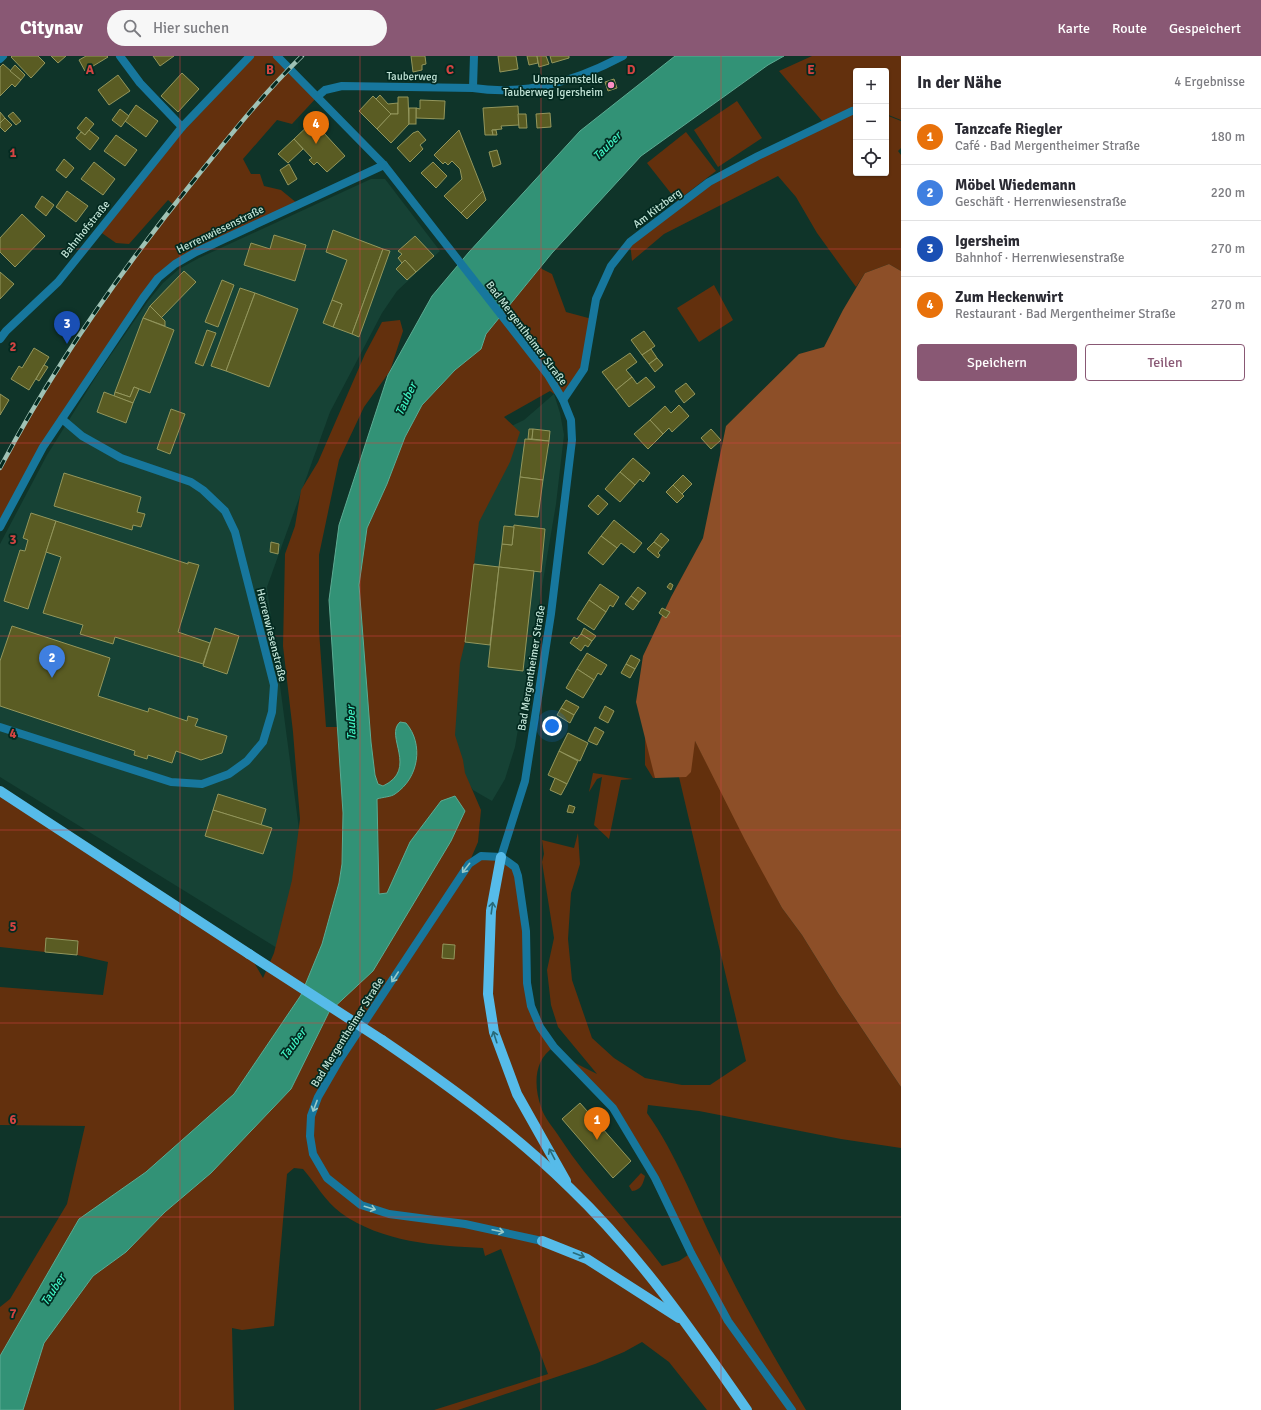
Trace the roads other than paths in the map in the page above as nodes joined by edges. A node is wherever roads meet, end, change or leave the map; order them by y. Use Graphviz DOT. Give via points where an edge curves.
graph roads {
  1 [pos="3,56"];
  2 [pos="120,56"];
  3 [pos="250,56"];
  4 [pos="277,56"];
  5 [pos="474,56"];
  6 [pos="623,56"];
  7 [pos="0,59"];
  8 [pos="473,88"];
  9 [pos="318,96"];
  10 [pos="852,110"];
  11 [pos="182,127"];
  12 [pos="384,165"];
  13 [pos="0,340"];
  14 [pos="563,400"];
  15 [pos="62,419"];
  16 [pos="0,527"];
  17 [pos="0,727"];
  18 [pos="0,791"];
  19 [pos="501,857"];
  20 [pos="570,1188"];
  21 [pos="542,1241"];
  22 [pos="689,1325"];
  23 [pos="747,1410"];
  24 [pos="792,1410"];
  1 -- 7 [label="street"];
  2 -- 11 [label="street" via="140,83"];
  3 -- 11 [label="street, Bahnhofstraße"];
  4 -- 9 [label="street, Bad Mergentheimer Straße"];
  5 -- 8 [label="street"];
  6 -- 8 [label="street, Tauberweg" via="594,71 560,83 526,90 492,91"];
  8 -- 9 [label="street, Tauberweg" via="342,86 325,90"];
  9 -- 12 [label="street, Bad Mergentheimer Straße"];
  10 -- 14 [label="street, Am Kitzberg" via="709,182 630,242 611,266 596,299 584,369"];
  11 -- 13 [label="street, Bahnhofstraße" via="58,282"];
  12 -- 14 [label="street, Bad Mergentheimer Straße" via="548,375"];
  12 -- 15 [label="street, Herrenwiesenstraße" via="175,264 158,278 143,298"];
  14 -- 19 [label="street, Bad Mergentheimer Straße" via="571,420 572,440 550,614 525,781"];
  15 -- 16 [label="street, Herrenwiesenstraße" via="43,447"];
  15 -- 17 [label="street, Herrenwiesenstraße" via="82,436 121,458 191,482 225,511 235,532 274,685 272,712 263,742 247,761 229,774 202,784 171,782"];
  18 -- 20 [label="main road, bridge" via="432,1074 479,1110"];
  20 -- 19 [label="main road, one-way" via="517,1094 494,1032 488,994 491,911"];
  19 -- 21 [label="street, Bad Mergentheimer Straße, one-way" via="481,856 469,864 340,1059 316,1103 311,1116 310,1136 313,1154 327,1178 361,1205 389,1214 465,1224"];
  19 -- 24 [label="street" via="515,867 518,876 526,931 528,990 531,1006 540,1027 554,1047 613,1108 655,1178 691,1253 728,1321"];
  20 -- 22 [label="main road" via="641,1266"];
  21 -- 22 [label="main road, one-way" via="587,1259"];
  22 -- 23 [label="main road"];
}
